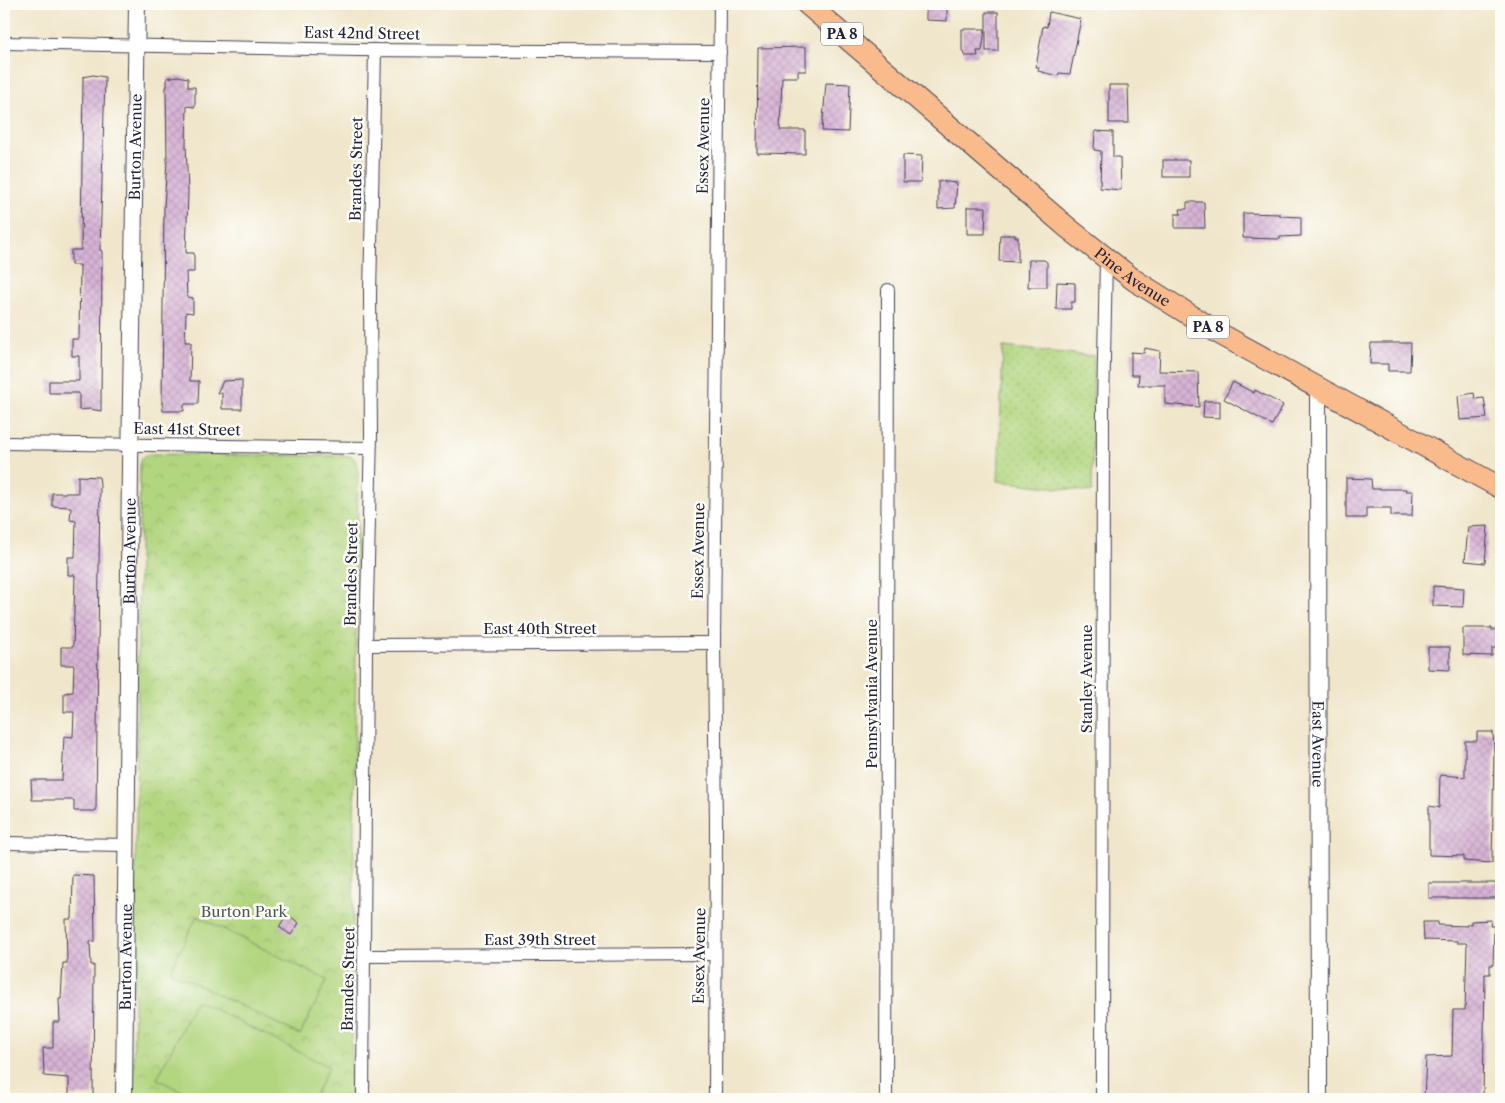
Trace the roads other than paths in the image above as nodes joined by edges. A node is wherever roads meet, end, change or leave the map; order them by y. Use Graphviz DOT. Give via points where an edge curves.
graph roads {
  1 [pos="137,4"];
  2 [pos="720,4"];
  3 [pos="807,4"];
  4 [pos="4,43"];
  5 [pos="136,45"];
  6 [pos="374,50"];
  7 [pos="720,52"];
  8 [pos="1106,259"];
  9 [pos="888,290"];
  10 [pos="1318,388"];
  11 [pos="4,443"];
  12 [pos="131,444"];
  13 [pos="370,448"];
  14 [pos="1501,488"];
  15 [pos="714,643"];
  16 [pos="366,644"];
  17 [pos="4,843"];
  18 [pos="126,845"];
  19 [pos="715,954"];
  20 [pos="365,956"];
  21 [pos="124,1099"];
  22 [pos="363,1099"];
  23 [pos="715,1099"];
  24 [pos="886,1099"];
  25 [pos="1102,1099"];
  26 [pos="1319,1099"];
  1 -- 5 [label="street, Burton Avenue"];
  2 -- 7 [label="street, Essex Avenue"];
  3 -- 8 [label="main road, Pine Avenue / PA 8"];
  4 -- 5 [label="street, East 42nd Street"];
  5 -- 6 [label="street, East 42nd Street"];
  5 -- 12 [label="street, Burton Avenue"];
  6 -- 7 [label="street, East 42nd Street"];
  6 -- 13 [label="street, Brandes Street"];
  7 -- 15 [label="street, Essex Avenue"];
  8 -- 10 [label="main road, Pine Avenue / PA 8" via="1190,317"];
  8 -- 25 [label="street, Stanley Avenue"];
  9 -- 24 [label="street, Pennsylvania Avenue"];
  10 -- 14 [label="main road, Pine Avenue / PA 8"];
  10 -- 26 [label="street, East Avenue"];
  11 -- 12 [label="street, East 41st Street"];
  12 -- 13 [label="street, East 41st Street"];
  12 -- 18 [label="street, Burton Avenue"];
  13 -- 16 [label="street, Brandes Street"];
  15 -- 16 [label="street, East 40th Street"];
  15 -- 19 [label="street, Essex Avenue"];
  16 -- 20 [label="street, Brandes Street"];
  17 -- 18 [label="street"];
  18 -- 21 [label="street, Burton Avenue"];
  19 -- 20 [label="street, East 39th Street"];
  19 -- 23 [label="street, Essex Avenue"];
  20 -- 22 [label="street, Brandes Street"];
}
